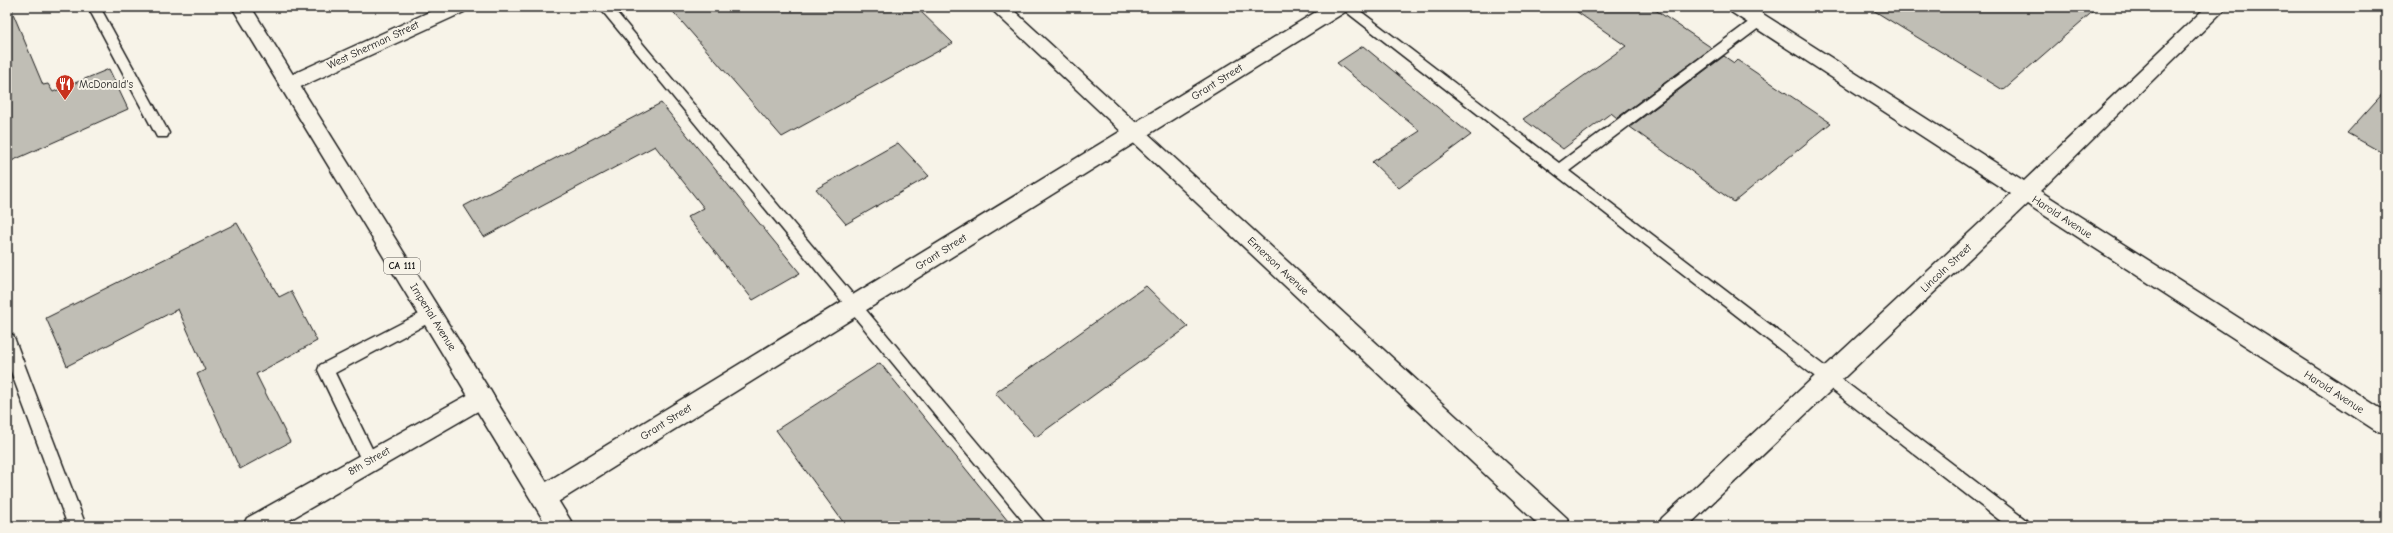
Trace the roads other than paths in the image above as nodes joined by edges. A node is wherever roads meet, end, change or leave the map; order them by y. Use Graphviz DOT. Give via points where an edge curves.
graph roads {
  1 [pos="94,7"];
  2 [pos="241,7"];
  3 [pos="457,7"];
  4 [pos="605,7"];
  5 [pos="998,7"];
  6 [pos="1338,7"];
  7 [pos="1346,7"];
  8 [pos="1738,7"];
  9 [pos="2218,7"];
  10 [pos="1759,21"];
  11 [pos="289,84"];
  12 [pos="162,133"];
  13 [pos="1134,133"];
  14 [pos="1558,171"];
  15 [pos="2025,194"];
  16 [pos="854,306"];
  17 [pos="431,314"];
  18 [pos="7,340"];
  19 [pos="1828,378"];
  20 [pos="482,397"];
  21 [pos="2386,426"];
  22 [pos="370,461"];
  23 [pos="544,497"];
  24 [pos="77,526"];
  25 [pos="256,526"];
  26 [pos="561,526"];
  27 [pos="1038,526"];
  28 [pos="1558,526"];
  29 [pos="1671,526"];
  30 [pos="2020,526"];
  1 -- 12 [label="lane"];
  2 -- 11 [label="main road, Imperial Avenue / CA 111"];
  3 -- 11 [label="main road, West Sherman Street"];
  4 -- 16 [label="lane"];
  5 -- 13 [label="main road, Emerson Avenue"];
  6 -- 13 [label="main road, Grant Street"];
  7 -- 14 [label="lane"];
  8 -- 10 [label="main road, Harold Avenue"];
  9 -- 15 [label="main road, Lincoln Street"];
  10 -- 14 [label="lane"];
  10 -- 15 [label="main road, Harold Avenue"];
  11 -- 17 [label="main road, Imperial Avenue / CA 111"];
  13 -- 16 [label="main road, Grant Street"];
  13 -- 28 [label="main road, Emerson Avenue"];
  14 -- 19 [label="lane"];
  15 -- 19 [label="main road, Lincoln Street"];
  15 -- 21 [label="main road, Harold Avenue"];
  16 -- 23 [label="main road, Grant Street"];
  16 -- 27 [label="lane"];
  17 -- 20 [label="main road, Imperial Avenue / CA 111"];
  17 -- 22 [label="lane" via="326,370"];
  18 -- 24 [label="lane"];
  19 -- 29 [label="main road, Lincoln Street"];
  19 -- 30 [label="lane"];
  20 -- 22 [label="main road, 8th Street"];
  20 -- 23 [label="main road, Imperial Avenue / CA 111"];
  22 -- 25 [label="main road, 8th Street"];
  23 -- 26 [label="main road, Imperial Avenue / CA 111"];
}
